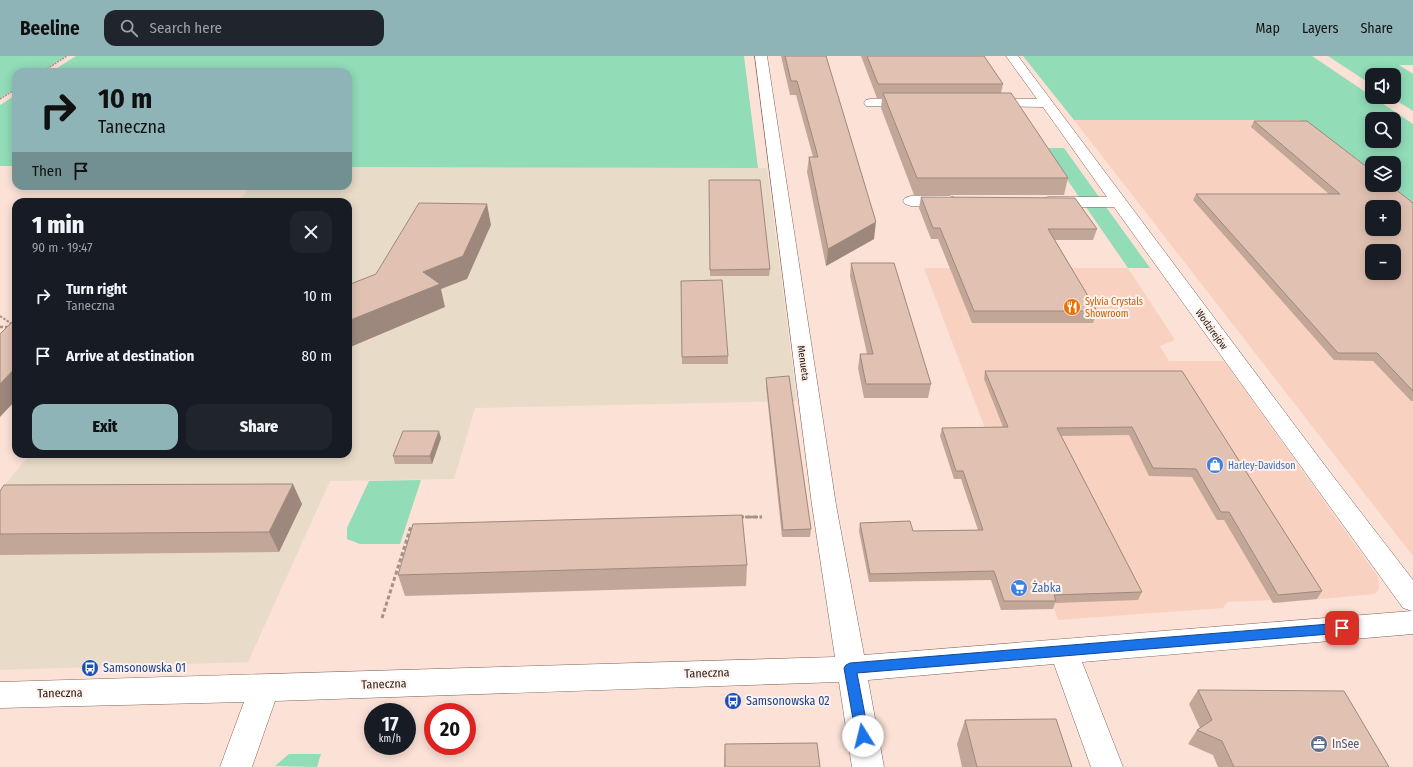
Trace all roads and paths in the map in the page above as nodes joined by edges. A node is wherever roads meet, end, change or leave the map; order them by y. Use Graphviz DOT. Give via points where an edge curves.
graph roads {
  1 [pos="67,56"];
  2 [pos="761,56"];
  3 [pos="1012,56"];
  4 [pos="48,68"];
  5 [pos="12,92"];
  6 [pos="0,99"];
  7 [pos="871,103"];
  8 [pos="926,103"];
  9 [pos="973,103"];
  10 [pos="1046,103"];
  11 [pos="911,201"];
  12 [pos="966,201"];
  13 [pos="1036,202"];
  14 [pos="1119,202"];
  15 [pos="0,316"];
  16 [pos="12,324"];
  17 [pos="0,327"];
  18 [pos="12,327"];
  19 [pos="738,517"];
  20 [pos="762,517"];
  21 [pos="419,526"];
  22 [pos="1413,600"];
  23 [pos="382,618"];
  24 [pos="1413,622"];
  25 [pos="1063,650"];
  26 [pos="850,668"];
  27 [pos="264,688"];
  28 [pos="3,699"];
  29 [pos="236,767"];
  30 [pos="868,767"];
  31 [pos="1107,767"];
  1 -- 4 [label="path"];
  2 -- 26 [label="street, Menueta" via="824,505"];
  3 -- 10 [label="street, Wodzirejów"];
  5 -- 6 [label="path"];
  7 -- 8 [label="street"];
  9 -- 10 [label="street"];
  10 -- 14 [label="street, Wodzirejów"];
  11 -- 12 [label="street"];
  13 -- 14 [label="street"];
  14 -- 22 [label="street, Wodzirejów"];
  15 -- 16 [label="path"];
  17 -- 18 [label="path"];
  19 -- 20 [label="path"];
  21 -- 23 [label="path" via="411,526"];
  24 -- 25 [label="street, Taneczna"];
  25 -- 26 [label="street, Taneczna"];
  25 -- 31 [label="street"];
  26 -- 27 [label="street, Taneczna"];
  26 -- 30 [label="street, Menueta"];
  27 -- 28 [label="street, Taneczna"];
  27 -- 29 [label="street"];
}
